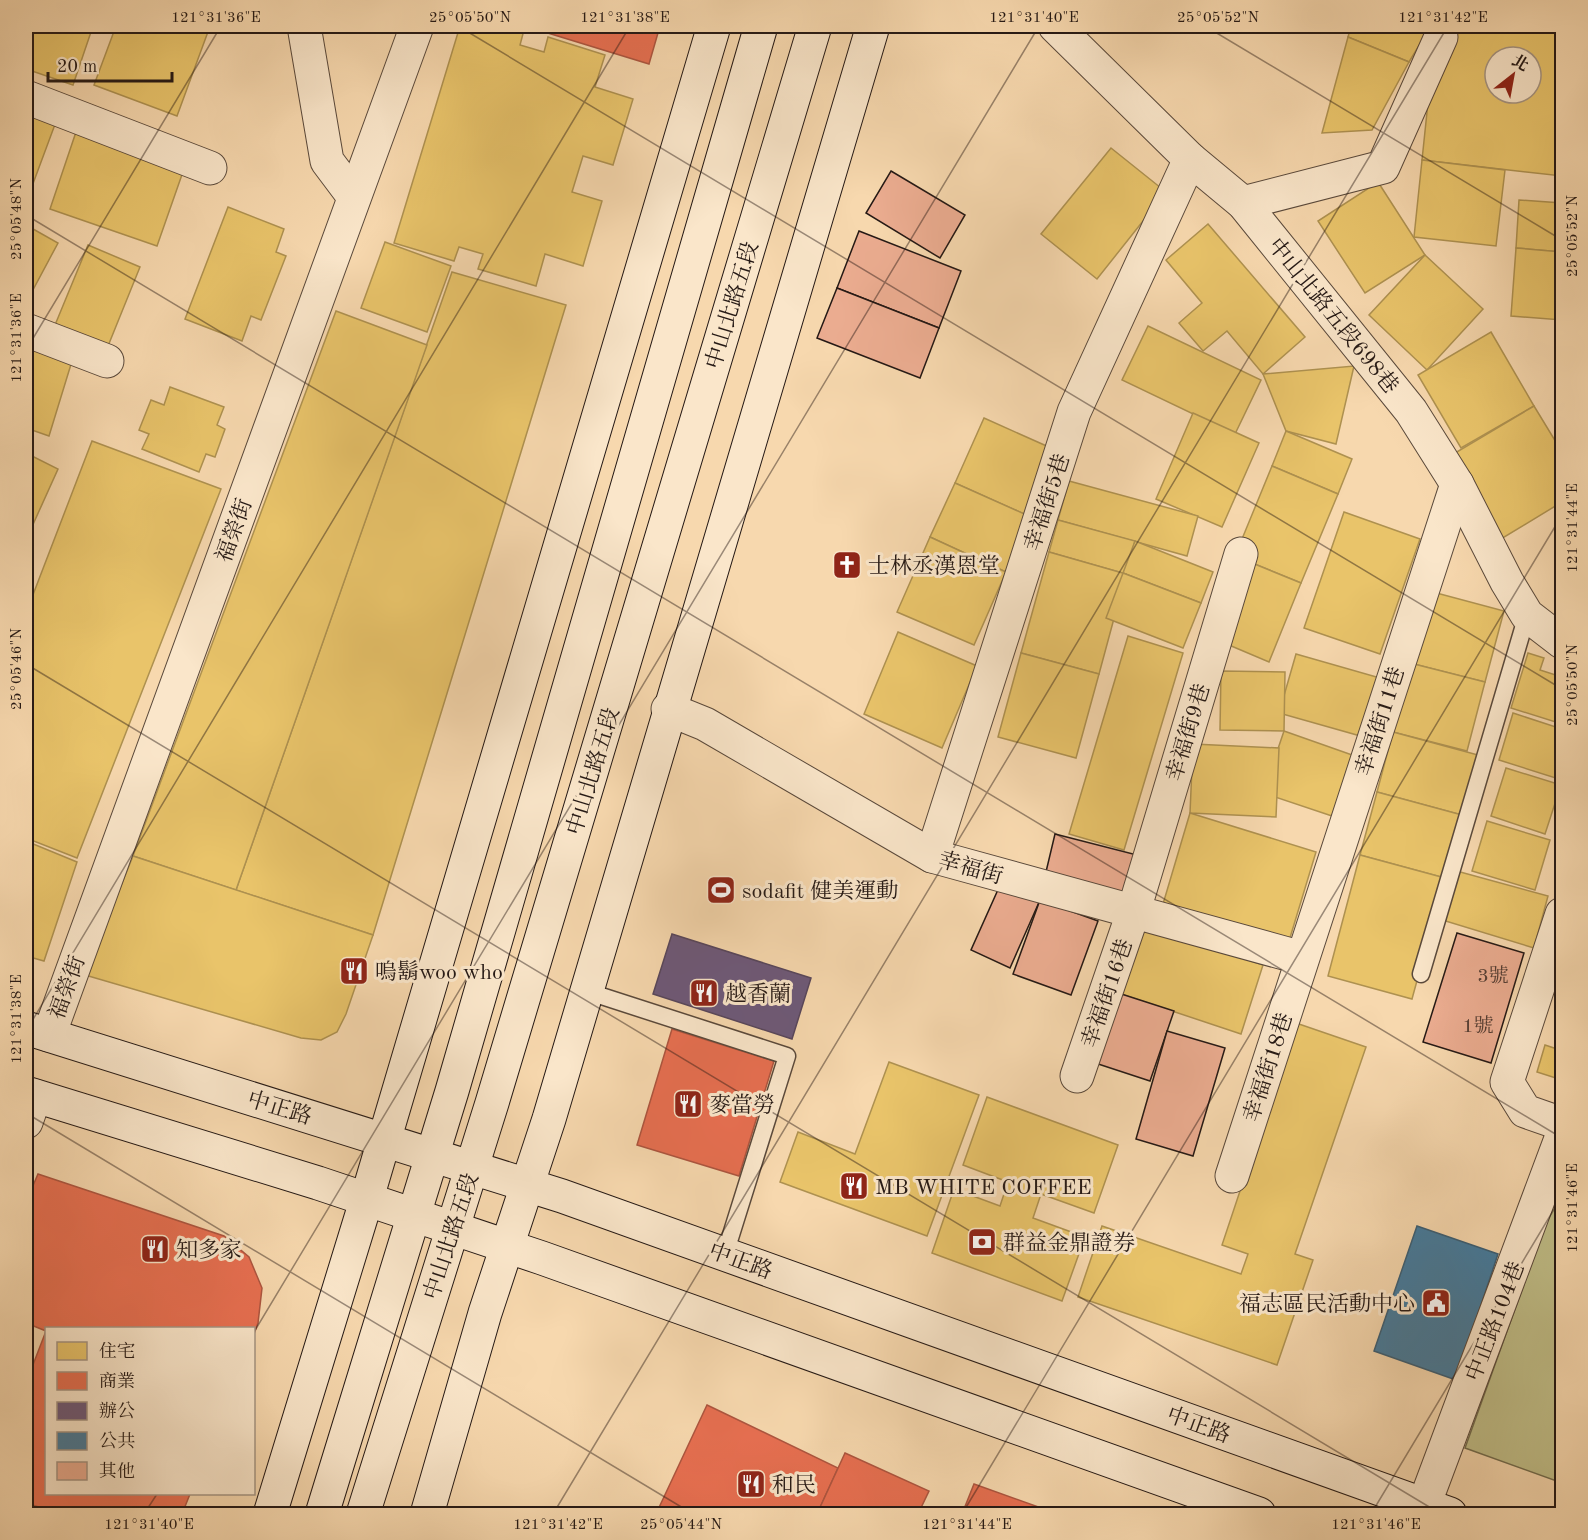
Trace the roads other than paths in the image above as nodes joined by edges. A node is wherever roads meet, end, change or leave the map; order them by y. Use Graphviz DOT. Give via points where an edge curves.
graph roads {
  1 [pos="303,26"];
  2 [pos="417,26"];
  3 [pos="714,26"];
  4 [pos="761,26"];
  5 [pos="815,26"];
  6 [pos="873,26"];
  7 [pos="1055,26"];
  8 [pos="1441,37"];
  9 [pos="26,97"];
  10 [pos="1190,159"];
  11 [pos="210,168"];
  12 [pos="354,197"];
  13 [pos="1243,202"];
  14 [pos="26,330"];
  15 [pos="107,361"];
  16 [pos="1457,484"];
  17 [pos="1241,554"];
  18 [pos="1527,615"];
  19 [pos="1563,642"];
  20 [pos="669,709"];
  21 [pos="932,856"];
  22 [pos="1134,910"];
  23 [pos="1563,914"];
  24 [pos="1302,958"];
  25 [pos="1421,974"];
  26 [pos="586,991"];
  27 [pos="37,1031"];
  28 [pos="1077,1076"];
  29 [pos="29,1104"];
  30 [pos="1563,1124"];
  31 [pos="1563,1136"];
  32 [pos="383,1139"];
  33 [pos="432,1155"];
  34 [pos="471,1168"];
  35 [pos="1232,1176"];
  36 [pos="528,1187"];
  37 [pos="367,1198"];
  38 [pos="412,1215"];
  39 [pos="452,1228"];
  40 [pos="508,1247"];
  41 [pos="725,1254"];
  42 [pos="1437,1510"];
  43 [pos="270,1515"];
  44 [pos="322,1515"];
  45 [pos="363,1515"];
  46 [pos="427,1515"];
  47 [pos="1258,1515"];
  1 -- 12 [label="main road" via="327,161"];
  2 -- 12 [label="main road, 福榮街"];
  3 -- 32 [label="main road"];
  4 -- 33 [label="main road, 中山北路五段"];
  5 -- 34 [label="main road, 中山北路五段"];
  6 -- 20 [label="main road"];
  7 -- 10 [label="main road, 中山北路五段698巷"];
  8 -- 13 [label="main road" via="1383,167"];
  9 -- 11 [label="main road"];
  10 -- 13 [label="main road, 中山北路五段698巷"];
  10 -- 21 [label="main road, 幸福街5巷" via="1074,412"];
  12 -- 27 [label="main road, 福榮街"];
  13 -- 16 [label="main road, 中山北路五段698巷" via="1411,411"];
  14 -- 15 [label="main road"];
  16 -- 18 [label="main road, 中山北路五段698巷"];
  16 -- 24 [label="main road, 幸福街11巷"];
  17 -- 22 [label="main road, 幸福街9巷"];
  18 -- 19 [label="main road, 中山北路五段698巷"];
  18 -- 25 [label="lane"];
  20 -- 21 [label="main road, 幸福街" via="705,724"];
  20 -- 26 [label="main road"];
  21 -- 22 [label="main road, 幸福街"];
  22 -- 24 [label="main road, 幸福街"];
  22 -- 28 [label="main road, 幸福街16巷"];
  23 -- 30 [label="main road" via="1507,1082 1525,1111"];
  24 -- 35 [label="main road, 幸福街18巷"];
  26 -- 36 [label="main road"];
  26 -- 41 [label="lane" via="787,1056"];
  27 -- 32 [label="main road, 中正路"];
  29 -- 37 [label="main road"];
  31 -- 42 [label="main road, 中正路104巷"];
  32 -- 33 [label="main road, 中正路"];
  32 -- 37 [label="main road"];
  33 -- 34 [label="main road, 中正路"];
  33 -- 38 [label="main road, 中山北路五段"];
  34 -- 36 [label="main road, 中正路"];
  34 -- 39 [label="main road, 中山北路五段"];
  36 -- 40 [label="main road"];
  36 -- 41 [label="main road, 中正路"];
  37 -- 38 [label="main road"];
  37 -- 43 [label="main road"];
  38 -- 39 [label="main road"];
  38 -- 44 [label="main road, 中山北路五段"];
  39 -- 40 [label="main road"];
  39 -- 45 [label="main road, 中山北路五段"];
  40 -- 46 [label="main road"];
  40 -- 47 [label="main road"];
  41 -- 42 [label="main road, 中正路"];
}
